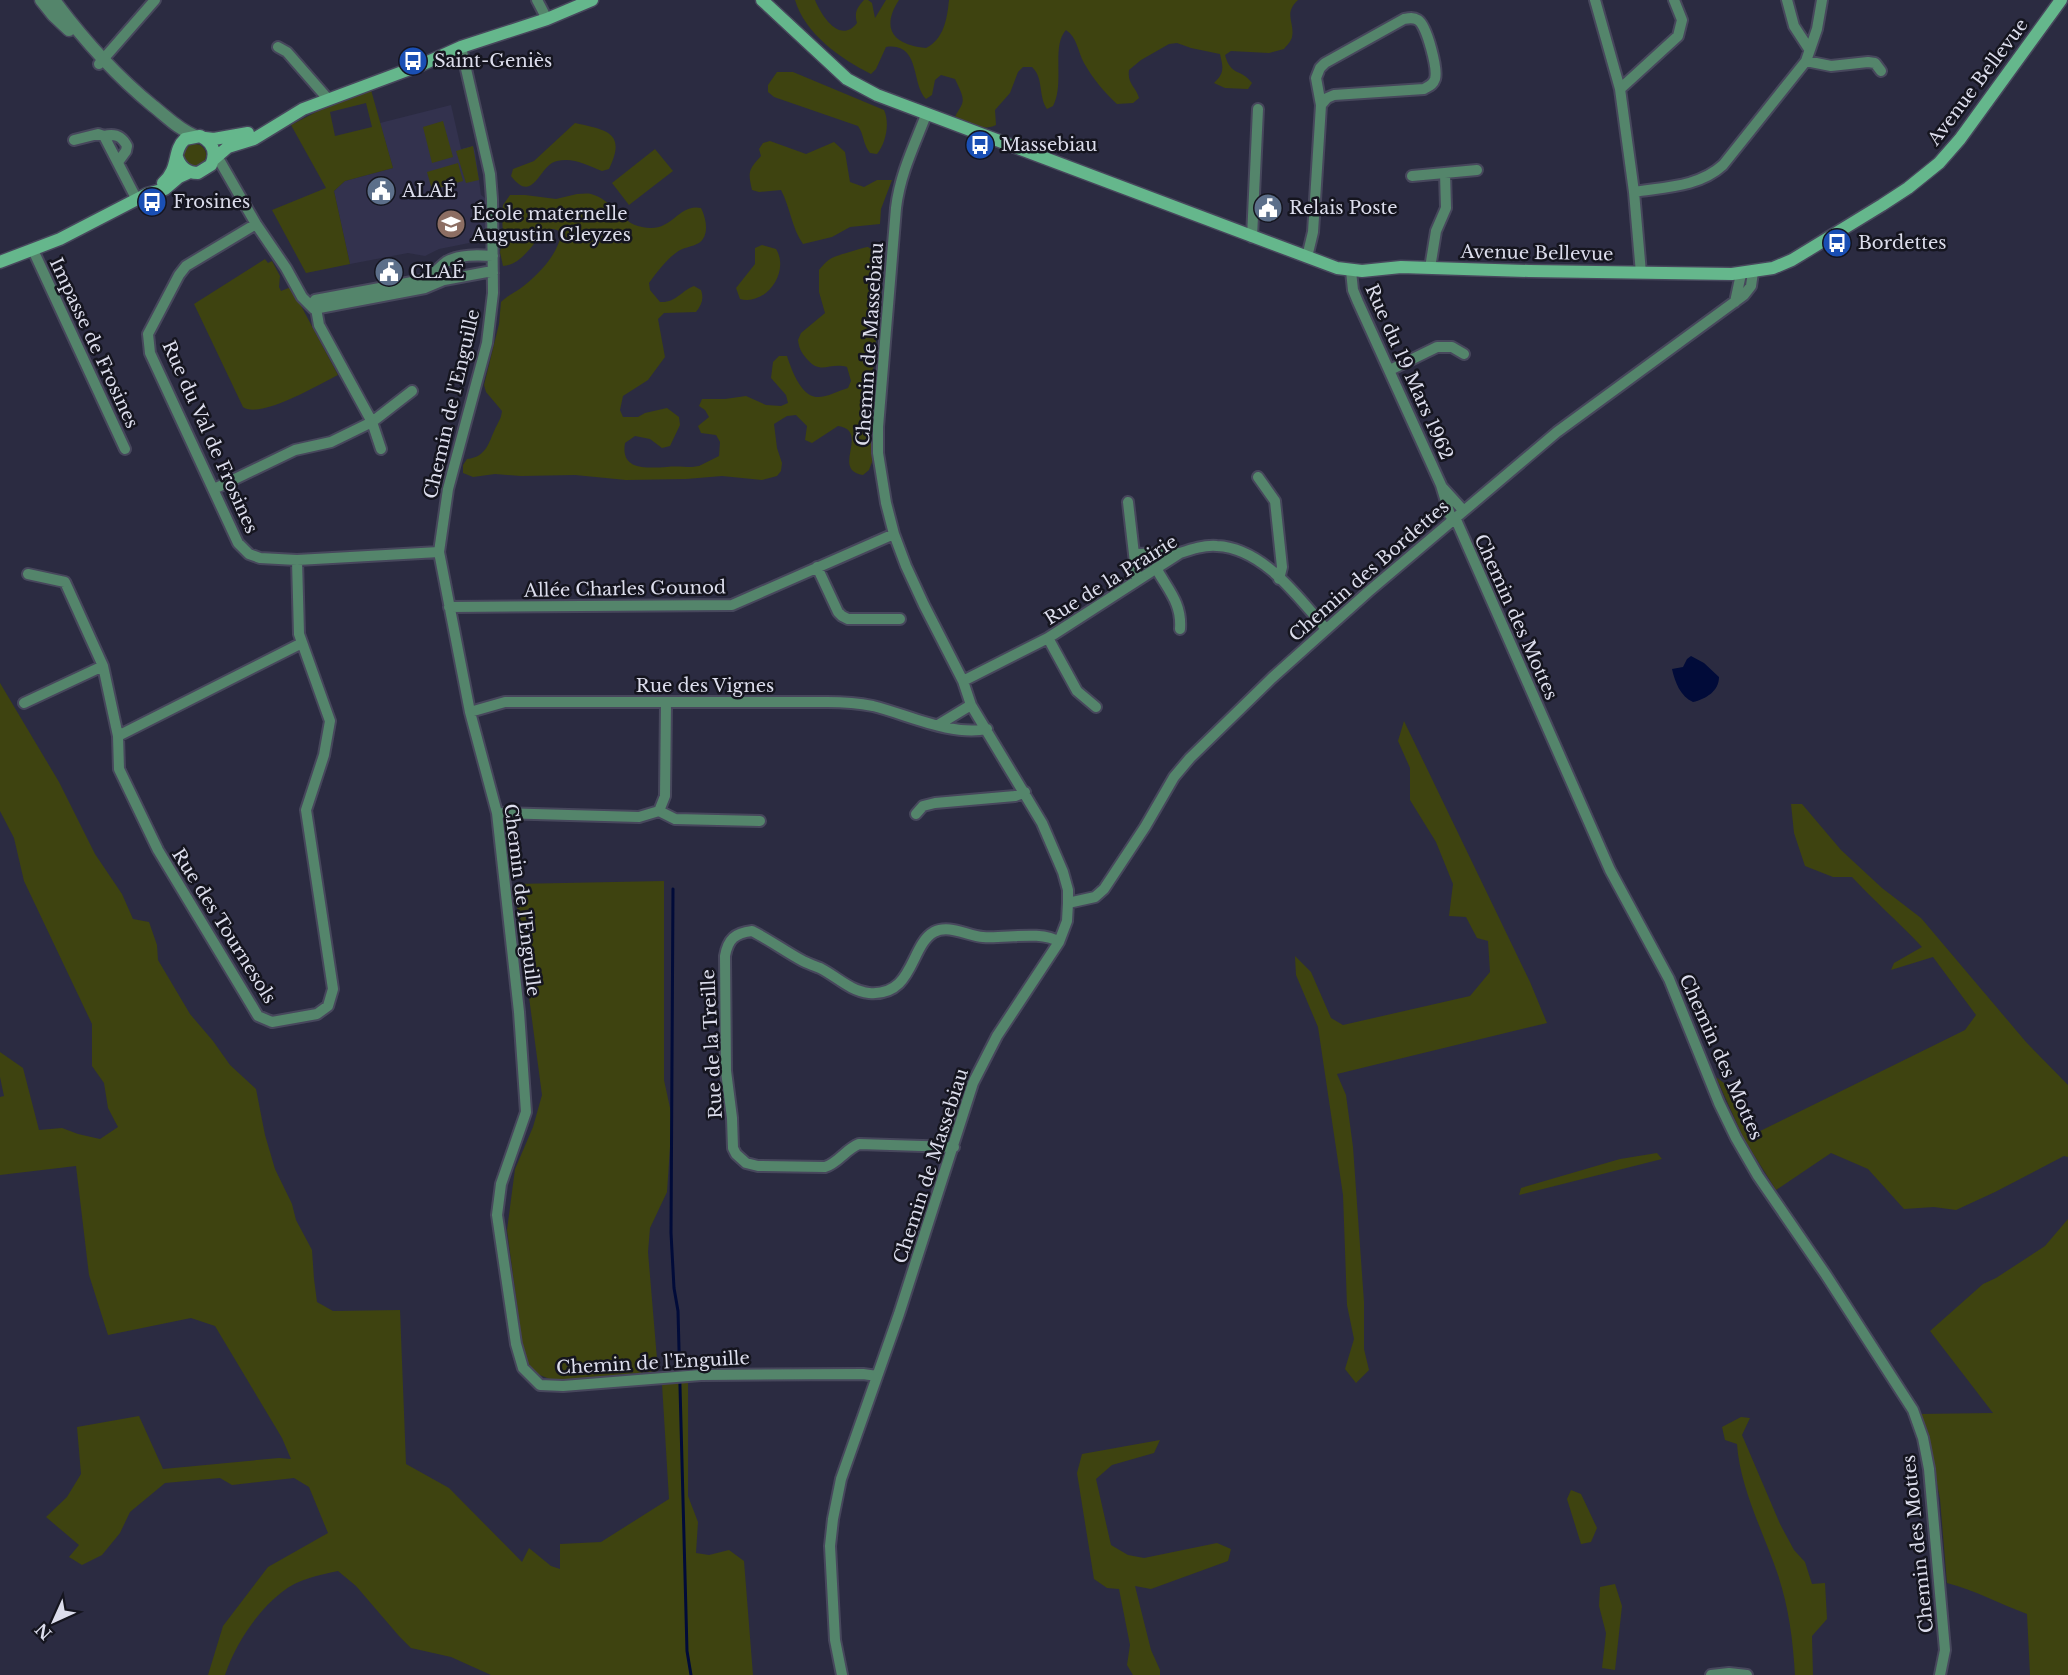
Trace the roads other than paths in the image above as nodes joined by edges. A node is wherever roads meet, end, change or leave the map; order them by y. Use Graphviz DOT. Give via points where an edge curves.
graph roads {
  1 [pos="41,0"];
  2 [pos="54,0"];
  3 [pos="155,0"];
  4 [pos="537,0"];
  5 [pos="592,0"];
  6 [pos="762,0"];
  7 [pos="1595,0"];
  8 [pos="1674,0"];
  9 [pos="1787,0"];
  10 [pos="1822,0"];
  11 [pos="2061,0"];
  12 [pos="547,18"];
  13 [pos="278,47"];
  14 [pos="462,47"];
  15 [pos="1809,49"];
  16 [pos="1806,61"];
  17 [pos="101,62"];
  18 [pos="1881,71"];
  19 [pos="1620,89"];
  20 [pos="328,99"];
  21 [pos="1321,105"];
  22 [pos="1258,109"];
  23 [pos="926,115"];
  24 [pos="168,120"];
  25 [pos="266,130"];
  26 [pos="104,136"];
  27 [pos="200,137"];
  28 [pos="74,140"];
  29 [pos="178,152"];
  30 [pos="215,156"];
  31 [pos="118,162"];
  32 [pos="1477,170"];
  33 [pos="196,172"];
  34 [pos="1445,173"];
  35 [pos="1413,176"];
  36 [pos="231,183"];
  37 [pos="157,190"];
  38 [pos="1634,192"];
  39 [pos="137,200"];
  40 [pos="256,225"];
  41 [pos="1252,237"];
  42 [pos="33,250"];
  43 [pos="493,256"];
  44 [pos="1307,257"];
  45 [pos="0,262"];
  46 [pos="1430,268"];
  47 [pos="439,270"];
  48 [pos="1351,271"];
  49 [pos="494,273"];
  50 [pos="1641,273"];
  51 [pos="1747,273"];
  52 [pos="444,280"];
  53 [pos="315,304"];
  54 [pos="1464,354"];
  55 [pos="1390,370"];
  56 [pos="412,391"];
  57 [pos="372,422"];
  58 [pos="125,449"];
  59 [pos="381,449"];
  60 [pos="1258,477"];
  61 [pos="1441,485"];
  62 [pos="214,489"];
  63 [pos="1128,502"];
  64 [pos="1463,510"];
  65 [pos="1454,518"];
  66 [pos="894,534"];
  67 [pos="439,552"];
  68 [pos="1180,553"];
  69 [pos="1134,554"];
  70 [pos="297,560"];
  71 [pos="817,567"];
  72 [pos="1156,568"];
  73 [pos="28,574"];
  74 [pos="1279,579"];
  75 [pos="1137,580"];
  76 [pos="449,607"];
  77 [pos="900,619"];
  78 [pos="1180,629"];
  79 [pos="1326,630"];
  80 [pos="1048,638"];
  81 [pos="302,643"];
  82 [pos="103,666"];
  83 [pos="963,681"];
  84 [pos="666,702"];
  85 [pos="24,703"];
  86 [pos="971,705"];
  87 [pos="1096,707"];
  88 [pos="470,712"];
  89 [pos="938,725"];
  90 [pos="987,729"];
  91 [pos="118,736"];
  92 [pos="1025,792"];
  93 [pos="659,811"];
  94 [pos="496,813"];
  95 [pos="916,814"];
  96 [pos="760,821"];
  97 [pos="1068,903"];
  98 [pos="1059,942"];
  99 [pos="954,1147"];
  100 [pos="877,1376"];
  101 [pos="842,1675"];
  102 [pos="1711,1675"];
  103 [pos="1748,1675"];
  104 [pos="1940,1675"];
  1 -- 17 [label="street"];
  2 -- 17 [label="street"];
  3 -- 17 [label="street"];
  4 -- 12 [label="street"];
  5 -- 12 [label="main road"];
  6 -- 23 [label="main road, Avenue Bellevue" via="847,79"];
  7 -- 19 [label="street"];
  8 -- 19 [label="street" via="1682,20 1678,36"];
  9 -- 15 [label="street" via="1794,26"];
  10 -- 15 [label="street"];
  11 -- 51 [label="main road, Avenue Bellevue" via="1960,139 1932,169 1792,260"];
  12 -- 14 [label="main road"];
  13 -- 20 [label="street" via="287,52"];
  14 -- 20 [label="main road"];
  14 -- 43 [label="street, Chemin de l'Enguille" via="489,174"];
  15 -- 16 [label="street"];
  16 -- 18 [label="street" via="1831,66 1868,62 1875,63"];
  16 -- 38 [label="street" via="1713,174 1685,184"];
  17 -- 24 [label="street" via="111,78 146,100"];
  19 -- 38 [label="street"];
  20 -- 25 [label="main road"];
  21 -- 21 [label="street" via="1316,78 1325,63 1404,19 1413,18 1425,27 1436,69 1432,84 1424,88 1334,94"];
  21 -- 44 [label="street"];
  22 -- 41 [label="street"];
  23 -- 41 [label="main road, Avenue Bellevue"];
  23 -- 66 [label="street, Chemin de Massebiau" via="898,188 878,427 881,478"];
  24 -- 27 [label="street"];
  24 -- 29 [label="street"];
  25 -- 27 [label="main road" via="214,139"];
  25 -- 30 [label="main road"];
  26 -- 28 [label="street"];
  26 -- 31 [label="street"];
  26 -- 31 [label="street" via="119,136 127,146"];
  27 -- 29 [label="main road" via="185,139"];
  27 -- 30 [label="main road" via="212,146"];
  29 -- 33 [label="main road" via="182,166"];
  29 -- 37 [label="main road" via="171,174"];
  30 -- 33 [label="main road" via="211,165"];
  30 -- 36 [label="street"];
  31 -- 39 [label="street"];
  32 -- 34 [label="street"];
  33 -- 36 [label="street" via="219,174"];
  33 -- 37 [label="main road"];
  34 -- 35 [label="street"];
  34 -- 46 [label="street" via="1446,208 1436,231"];
  36 -- 40 [label="street"];
  37 -- 39 [label="main road"];
  38 -- 50 [label="street"];
  39 -- 42 [label="main road"];
  40 -- 53 [label="street" via="302,297"];
  40 -- 62 [label="street, Rue du Val de Frosines" via="186,266 148,334 150,354"];
  41 -- 44 [label="main road, Avenue Bellevue"];
  42 -- 45 [label="main road"];
  42 -- 58 [label="street, Impasse de Frosines"];
  43 -- 47 [label="street" via="451,260"];
  43 -- 49 [label="street, Chemin de l'Enguille"];
  44 -- 48 [label="main road, Avenue Bellevue"];
  46 -- 48 [label="main road, Avenue Bellevue"];
  46 -- 50 [label="main road, Avenue Bellevue"];
  47 -- 52 [label="street"];
  47 -- 53 [label="street" via="423,280"];
  48 -- 55 [label="street, Rue du 19 Mars 1962" via="1355,296"];
  49 -- 52 [label="street"];
  49 -- 67 [label="street, Chemin de l'Enguille" via="487,343 448,489"];
  50 -- 51 [label="main road, Avenue Bellevue"];
  51 -- 64 [label="street, Chemin des Bordettes" via="1751,285 1736,302 1573,420"];
  52 -- 53 [label="street" via="425,288"];
  53 -- 57 [label="street" via="319,325"];
  54 -- 55 [label="street" via="1452,347 1437,347"];
  55 -- 61 [label="street, Rue du 19 Mars 1962"];
  56 -- 57 [label="street"];
  57 -- 59 [label="street"];
  57 -- 62 [label="street" via="331,442 295,450"];
  60 -- 74 [label="street" via="1275,501 1282,567"];
  61 -- 64 [label="street, Rue du 19 Mars 1962"];
  61 -- 65 [label="street, Rue du 19 Mars 1962"];
  62 -- 70 [label="street, Rue du Val de Frosines" via="238,543 249,554"];
  63 -- 69 [label="street"];
  64 -- 65 [label="street, Chemin des Bordettes"];
  65 -- 79 [label="street, Chemin des Bordettes"];
  65 -- 104 [label="street, Chemin des Mottes" via="1610,870 1669,979 1736,1138 1913,1410 1929,1469 1945,1650"];
  66 -- 71 [label="street, Allée Charles Gounod"];
  66 -- 83 [label="street, Chemin de Massebiau" via="924,605"];
  67 -- 70 [label="street, Rue du Val de Frosines"];
  67 -- 76 [label="street, Chemin de l'Enguille"];
  68 -- 69 [label="street"];
  68 -- 72 [label="street, Rue de la Prairie"];
  68 -- 74 [label="street, Rue de la Prairie" via="1202,547 1233,549 1250,554"];
  69 -- 75 [label="street"];
  70 -- 81 [label="street"];
  71 -- 76 [label="street, Allée Charles Gounod" via="732,606"];
  71 -- 77 [label="street" via="842,616"];
  72 -- 75 [label="street, Rue de la Prairie"];
  72 -- 78 [label="street" via="1178,604"];
  73 -- 82 [label="street, Rue des Tournesols" via="65,582"];
  74 -- 79 [label="street, Rue de la Prairie"];
  75 -- 80 [label="street, Rue de la Prairie"];
  76 -- 88 [label="street, Chemin de l'Enguille"];
  79 -- 97 [label="street, Chemin des Bordettes" via="1190,758 1104,889 1095,897"];
  80 -- 83 [label="street, Rue de la Prairie"];
  80 -- 87 [label="street" via="1077,691"];
  81 -- 91 [label="street"];
  81 -- 91 [label="street, Rue des Tournesols" via="330,721 324,755 306,810 333,989 328,1006 317,1014 272,1022 258,1016 158,850 119,769"];
  82 -- 85 [label="street"];
  82 -- 91 [label="street, Rue des Tournesols"];
  83 -- 86 [label="street, Chemin de Massebiau"];
  84 -- 88 [label="street, Rue des Vignes" via="505,702"];
  84 -- 89 [label="street, Rue des Vignes" via="854,703"];
  84 -- 93 [label="street" via="665,796"];
  86 -- 89 [label="street"];
  86 -- 90 [label="street, Chemin de Massebiau"];
  88 -- 94 [label="street, Chemin de l'Enguille"];
  89 -- 90 [label="street, Rue des Vignes"];
  90 -- 92 [label="street, Chemin de Massebiau"];
  92 -- 95 [label="street" via="935,803 923,806"];
  92 -- 97 [label="street, Chemin de Massebiau" via="1063,872"];
  93 -- 94 [label="street" via="639,817"];
  93 -- 96 [label="street" via="675,819"];
  94 -- 100 [label="street, Chemin de l'Enguille" via="519,1012 526,1112 501,1184 497,1215 523,1368 540,1385 563,1386 700,1375"];
  97 -- 98 [label="street, Chemin de Massebiau" via="1067,921"];
  98 -- 99 [label="street, Chemin de Massebiau" via="983,1061"];
  98 -- 99 [label="street, Rue de la Treille" via="1046,937 982,937 937,930 928,937 902,981 869,993 840,982 752,931 730,940 725,956 726,1071 733,1148 741,1160 758,1166 825,1167 859,1144"];
  99 -- 100 [label="street, Chemin de Massebiau"];
  100 -- 101 [label="street, Chemin de Massebiau" via="841,1479 833,1519 835,1640"];
  102 -- 103 [label="street"];
}
